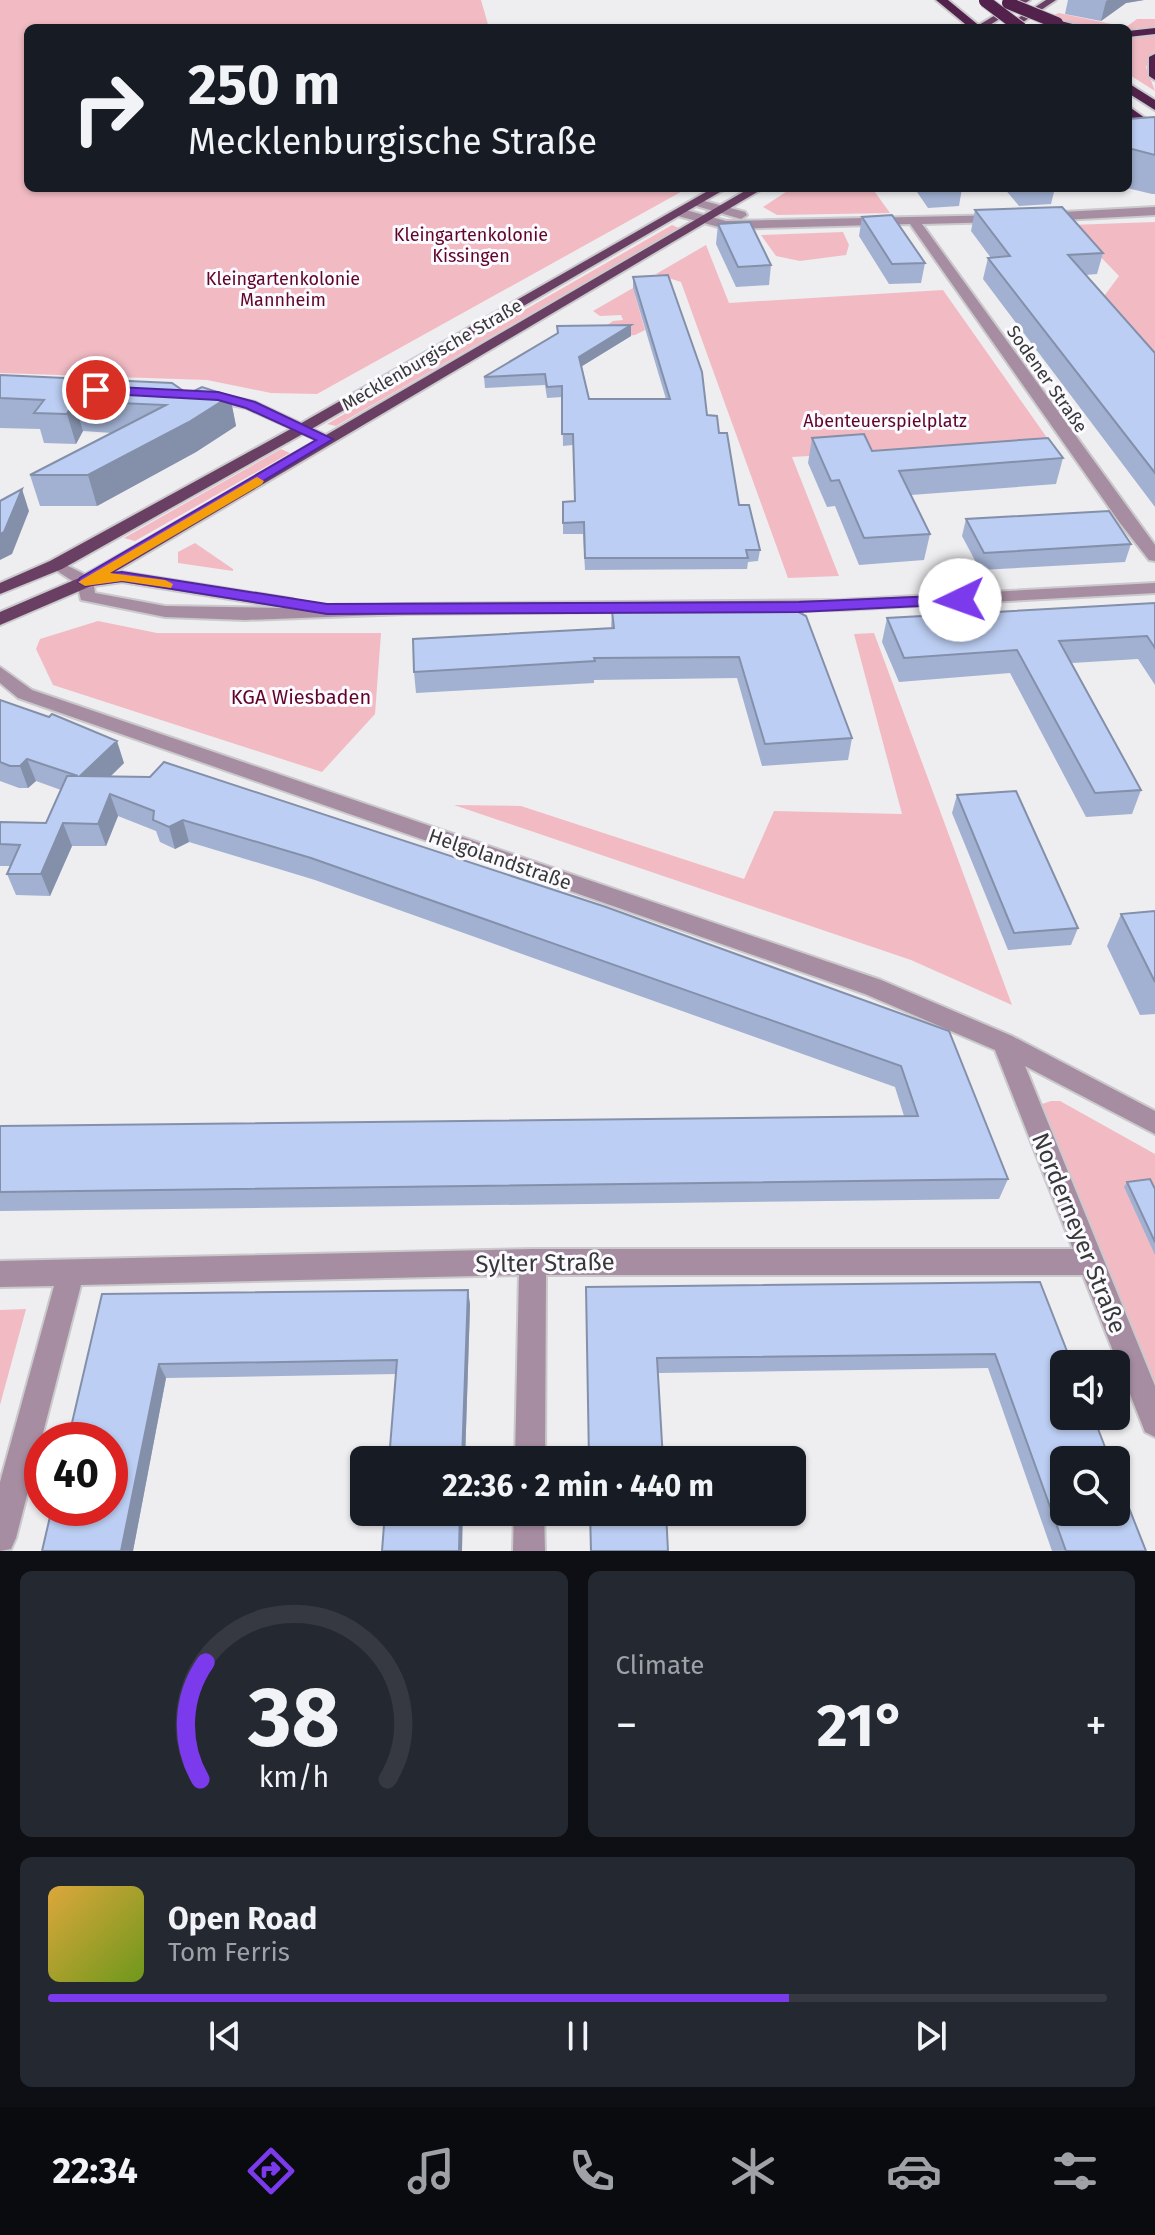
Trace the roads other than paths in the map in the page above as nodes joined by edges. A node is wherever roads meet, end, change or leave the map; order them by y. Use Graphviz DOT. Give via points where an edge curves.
graph roads {
  1 [pos="941,0"];
  2 [pos="1026,0"];
  3 [pos="1052,0"];
  4 [pos="984,1"];
  5 [pos="1006,1"];
  6 [pos="973,24"];
  7 [pos="985,24"];
  8 [pos="1014,24"];
  9 [pos="1016,24"];
  10 [pos="1038,24"];
  11 [pos="1061,24"];
  12 [pos="1155,31"];
  13 [pos="1132,34"];
  14 [pos="1155,57"];
  15 [pos="1155,76"];
  16 [pos="1132,90"];
  17 [pos="1155,106"];
  18 [pos="1132,113"];
  19 [pos="1155,131"];
  20 [pos="715,192"];
  21 [pos="751,192"];
  22 [pos="697,203"];
  23 [pos="721,210"];
  24 [pos="1155,211"];
  25 [pos="682,213"];
  26 [pos="1023,217"];
  27 [pos="1008,218"];
  28 [pos="704,220"];
  29 [pos="913,220"];
  30 [pos="788,224"];
  31 [pos="187,395"];
  32 [pos="303,428"];
  33 [pos="326,439"];
  34 [pos="1155,556"];
  35 [pos="56,565"];
  36 [pos="85,582"];
  37 [pos="1155,588"];
  38 [pos="0,589"];
  39 [pos="327,609"];
  40 [pos="0,619"];
  41 [pos="0,673"];
  42 [pos="1004,1043"];
  43 [pos="1155,1123"];
  44 [pos="533,1262"];
  45 [pos="1090,1262"];
  46 [pos="71,1273"];
  47 [pos="0,1274"];
  48 [pos="1155,1422"];
  49 [pos="530,1446"];
  50 [pos="529,1526"];
  51 [pos="0,1538"];
  52 [pos="529,1551"];
  1 -- 6 [label="highway"];
  2 -- 7 [label="main road"];
  3 -- 8 [label="main road"];
  4 -- 9 [label="highway, bridge"];
  5 -- 10 [label="highway, bridge"];
  5 -- 11 [label="highway, bridge"];
  12 -- 13 [label="highway"];
  14 -- 15 [label="highway"];
  16 -- 17 [label="highway"];
  18 -- 19 [label="highway"];
  20 -- 22 [label="main road, Mecklenburgische Straße"];
  21 -- 23 [label="main road, Mecklenburgische Straße"];
  22 -- 23 [label="street"];
  22 -- 25 [label="main road, Mecklenburgische Straße"];
  23 -- 28 [label="main road, Mecklenburgische Straße"];
  23 -- 30 [label="street"];
  24 -- 26 [label="street"];
  25 -- 28 [label="street"];
  25 -- 32 [label="main road, Mecklenburgische Straße"];
  27 -- 29 [label="street"];
  28 -- 30 [label="street"];
  28 -- 33 [label="main road, Mecklenburgische Straße"];
  29 -- 30 [label="street"];
  29 -- 34 [label="street, Sodener Straße"];
  31 -- 32 [label="street" via="250,405"];
  32 -- 33 [label="street"];
  32 -- 35 [label="main road, Mecklenburgische Straße"];
  33 -- 36 [label="main road, Mecklenburgische Straße"];
  35 -- 36 [label="street"];
  35 -- 38 [label="main road, Mecklenburgische Straße"];
  36 -- 39 [label="street" via="122,577"];
  36 -- 39 [label="street" via="87,596 154,609 240,614"];
  36 -- 40 [label="main road, Mecklenburgische Straße"];
  37 -- 39 [label="street" via="799,607"];
  41 -- 42 [label="street, Helgolandstraße" via="25,694 873,987"];
  42 -- 43 [label="street, Helgolandstraße"];
  42 -- 45 [label="street, Norderneyer Straße"];
  44 -- 45 [label="street, Sylter Straße"];
  44 -- 46 [label="street, Sylter Straße"];
  44 -- 49 [label="street"];
  45 -- 48 [label="street, Norderneyer Straße"];
  46 -- 47 [label="street, Sylter Straße"];
  46 -- 51 [label="street"];
  50 -- 52 [label="street"];
}
